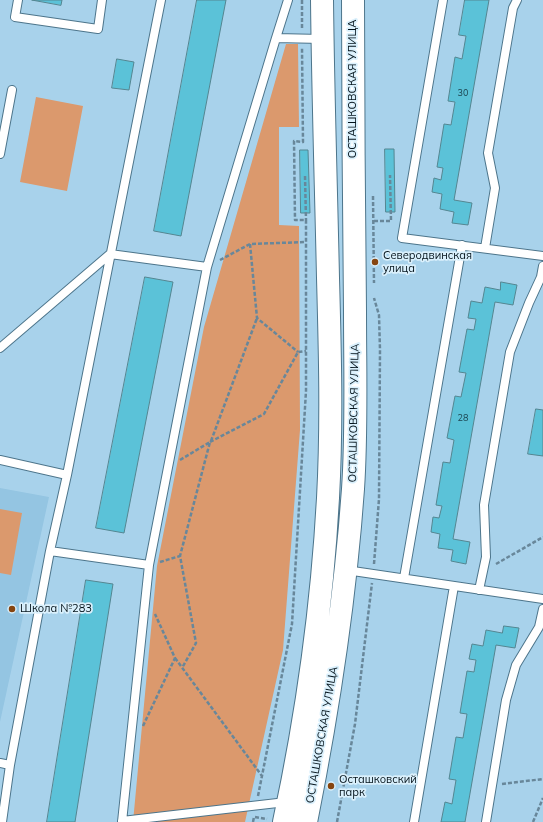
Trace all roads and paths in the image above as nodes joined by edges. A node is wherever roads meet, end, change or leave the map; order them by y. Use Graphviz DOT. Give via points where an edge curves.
graph roads {
  1 [pos="18,0"];
  2 [pos="102,0"];
  3 [pos="161,0"];
  4 [pos="288,0"];
  5 [pos="302,0"];
  6 [pos="322,0"];
  7 [pos="352,0"];
  8 [pos="443,0"];
  9 [pos="517,0"];
  10 [pos="276,38"];
  11 [pos="313,38"];
  12 [pos="12,90"];
  13 [pos="0,154"];
  14 [pos="390,175"];
  15 [pos="305,176"];
  16 [pos="306,220"];
  17 [pos="374,221"];
  18 [pos="306,242"];
  19 [pos="250,244"];
  20 [pos="462,245"];
  21 [pos="485,248"];
  22 [pos="110,254"];
  23 [pos="543,256"];
  24 [pos="543,266"];
  25 [pos="207,267"];
  26 [pos="257,318"];
  27 [pos="0,348"];
  28 [pos="306,351"];
  29 [pos="298,352"];
  30 [pos="210,442"];
  31 [pos="0,460"];
  32 [pos="168,466"];
  33 [pos="67,475"];
  34 [pos="543,537"];
  35 [pos="50,550"];
  36 [pos="180,556"];
  37 [pos="150,565"];
  38 [pos="346,570"];
  39 [pos="483,571"];
  40 [pos="404,578"];
  41 [pos="454,586"];
  42 [pos="480,590"];
  43 [pos="146,595"];
  44 [pos="543,599"];
  45 [pos="543,609"];
  46 [pos="175,658"];
  47 [pos="182,668"];
  48 [pos="142,729"];
  49 [pos="0,764"];
  50 [pos="10,765"];
  51 [pos="262,776"];
  52 [pos="543,779"];
  53 [pos="492,786"];
  54 [pos="543,798"];
  55 [pos="543,804"];
  56 [pos="256,806"];
  57 [pos="539,807"];
  58 [pos="286,812"];
  59 [pos="122,821"];
  60 [pos="2,822"];
  61 [pos="253,822"];
  62 [pos="306,822"];
  63 [pos="414,822"];
  64 [pos="486,822"];
  65 [pos="533,822"];
  1 -- 2 [label="lane" via="15,17 98,29"];
  3 -- 22 [label="lane"];
  4 -- 10 [label="lane"];
  5 -- 11 [label="path"];
  6 -- 11 [label="main road, ОСТАШКОВСКАЯ УЛИЦА"];
  7 -- 38 [label="main road, ОСТАШКОВСКАЯ УЛИЦА" via="356,412"];
  8 -- 20 [label="lane" via="402,238"];
  9 -- 21 [label="lane" via="513,8 488,153 495,188"];
  10 -- 11 [label="lane"];
  10 -- 25 [label="lane"];
  11 -- 16 [label="path" via="303,142 294,142 295,220"];
  11 -- 58 [label="main road, ОСТАШКОВСКАЯ УЛИЦА" via="331,413 322,585 313,657"];
  12 -- 13 [label="lane"];
  14 -- 17 [label="path" via="391,221"];
  15 -- 16 [label="path"];
  16 -- 18 [label="path"];
  18 -- 19 [label="path"];
  18 -- 28 [label="path"];
  19 -- 25 [label="path"];
  19 -- 26 [label="path"];
  20 -- 21 [label="lane"];
  20 -- 40 [label="lane"];
  21 -- 23 [label="lane"];
  22 -- 25 [label="lane"];
  22 -- 27 [label="lane"];
  22 -- 33 [label="lane"];
  24 -- 39 [label="lane" via="541,277 510,352 484,505 486,557"];
  25 -- 32 [label="lane"];
  26 -- 29 [label="path"];
  26 -- 30 [label="path"];
  28 -- 29 [label="path"];
  28 -- 51 [label="path" via="306,391 292,624"];
  29 -- 30 [label="path" via="264,414"];
  30 -- 32 [label="path"];
  30 -- 36 [label="path"];
  31 -- 33 [label="lane"];
  32 -- 37 [label="lane"];
  33 -- 35 [label="lane"];
  34 -- 39 [label="path"];
  35 -- 37 [label="lane"];
  35 -- 50 [label="lane"];
  36 -- 37 [label="path"];
  36 -- 47 [label="path" via="196,643"];
  37 -- 43 [label="lane"];
  38 -- 40 [label="lane"];
  38 -- 62 [label="main road, ОСТАШКОВСКАЯ УЛИЦА" via="335,660"];
  39 -- 42 [label="lane"];
  40 -- 41 [label="lane"];
  41 -- 42 [label="lane"];
  41 -- 63 [label="lane"];
  42 -- 44 [label="lane"];
  43 -- 46 [label="path"];
  43 -- 59 [label="lane"];
  45 -- 53 [label="lane" via="539,627 516,665 506,700"];
  46 -- 47 [label="path"];
  46 -- 48 [label="path"];
  47 -- 51 [label="path"];
  49 -- 50 [label="lane"];
  50 -- 60 [label="lane"];
  51 -- 56 [label="path"];
  52 -- 53 [label="path"];
  53 -- 64 [label="lane"];
  54 -- 57 [label="path"];
  55 -- 57 [label="path"];
  56 -- 58 [label="lane"];
  56 -- 59 [label="lane"];
  56 -- 61 [label="path"];
  57 -- 65 [label="path"];
}
